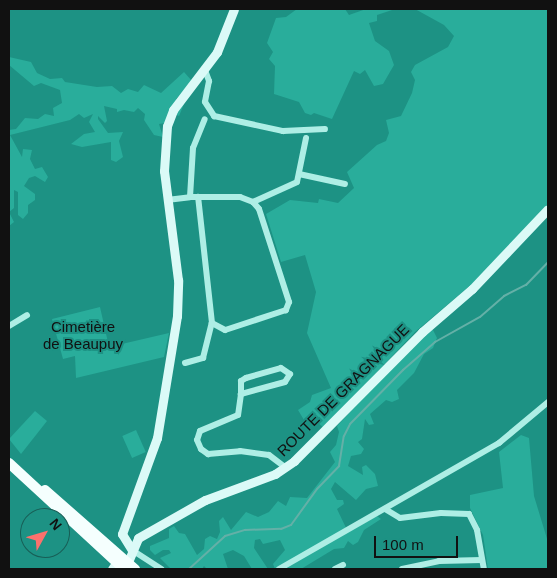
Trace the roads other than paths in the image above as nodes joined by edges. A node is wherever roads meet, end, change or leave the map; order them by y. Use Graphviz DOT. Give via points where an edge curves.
graph roads {
  1 [pos="234,9"];
  2 [pos="204,70"];
  3 [pos="205,119"];
  4 [pos="325,129"];
  5 [pos="306,138"];
  6 [pos="299,174"];
  7 [pos="345,184"];
  8 [pos="190,197"];
  9 [pos="198,197"];
  10 [pos="167,200"];
  11 [pos="253,202"];
  12 [pos="548,209"];
  13 [pos="27,315"];
  14 [pos="212,323"];
  15 [pos="9,326"];
  16 [pos="185,363"];
  17 [pos="241,394"];
  18 [pos="548,402"];
  19 [pos="9,463"];
  20 [pos="285,467"];
  21 [pos="385,509"];
  22 [pos="132,550"];
  23 [pos="482,560"];
  24 [pos="342,565"];
  25 [pos="122,566"];
  26 [pos="161,569"];
  27 [pos="279,569"];
  28 [pos="335,569"];
  29 [pos="402,569"];
  30 [pos="484,569"];
  1 -- 2 [label="street" via="217,52"];
  2 -- 4 [label="street" via="209,81 204,102 214,116 283,131"];
  2 -- 10 [label="street" via="173,110 167,126 164,171"];
  3 -- 8 [label="street" via="193,148"];
  5 -- 6 [label="street"];
  6 -- 7 [label="street"];
  6 -- 11 [label="street" via="297,182"];
  8 -- 9 [label="street"];
  8 -- 10 [label="street"];
  9 -- 11 [label="street" via="240,197"];
  9 -- 14 [label="street"];
  10 -- 22 [label="street" via="178,280 177,316 157,438 122,534"];
  11 -- 14 [label="street" via="259,209 288,306 282,312 225,330"];
  12 -- 20 [label="street, ROUTE DE GRAGNAGUE" via="472,289 422,332"];
  13 -- 15 [label="street"];
  14 -- 16 [label="street" via="203,358"];
  17 -- 17 [label="street" via="285,382 290,374 281,368 246,378 241,381"];
  17 -- 20 [label="street" via="238,415 200,431 197,440 201,449 208,454 240,451 269,455"];
  18 -- 21 [label="street" via="499,444"];
  19 -- 25 [label="main road"];
  20 -- 22 [label="street, ROUTE DE GRAGNAGUE" via="258,481 205,500 138,538"];
  21 -- 23 [label="street" via="400,518 441,513 468,514 474,522"];
  21 -- 27 [label="street"];
  22 -- 25 [label="street, ROUTE DE GRAGNAGUE"];
  22 -- 26 [label="street"];
  23 -- 29 [label="street" via="439,561"];
  23 -- 30 [label="street"];
  24 -- 28 [label="street"];
}
